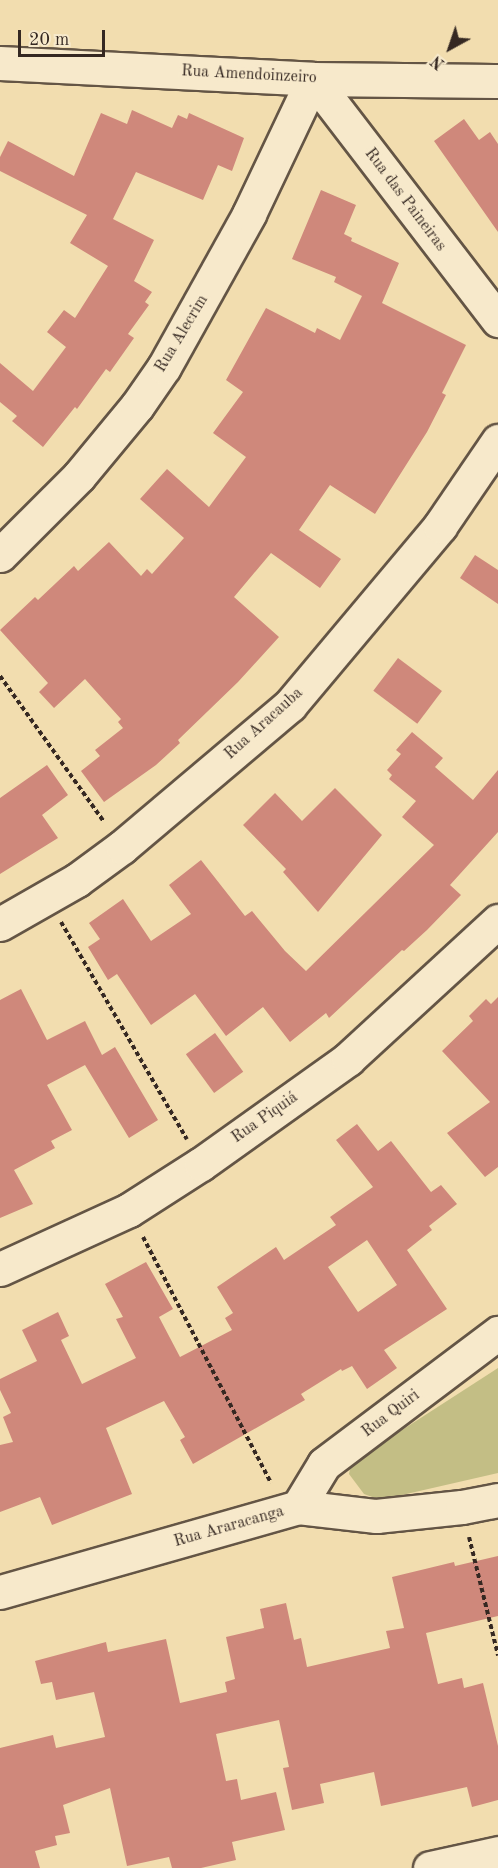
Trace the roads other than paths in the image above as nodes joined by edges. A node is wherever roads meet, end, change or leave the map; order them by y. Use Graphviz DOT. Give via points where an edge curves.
graph roads {
  1 [pos="0,63"];
  2 [pos="313,79"];
  3 [pos="498,81"];
  4 [pos="498,320"];
  5 [pos="498,441"];
  6 [pos="0,555"];
  7 [pos="498,921"];
  8 [pos="0,924"];
  9 [pos="0,1269"];
  10 [pos="498,1333"];
  11 [pos="498,1500"];
  12 [pos="292,1509"];
  13 [pos="0,1592"];
  14 [pos="498,1853"];
  15 [pos="430,1868"];
  1 -- 2 [label="street, Rua Amendoinzeiro"];
  2 -- 3 [label="street, Rua Amendoinzeiro"];
  2 -- 4 [label="street, Rua das Paineiras"];
  2 -- 6 [label="street, Rua Alecrim" via="249,214 164,367 79,476"];
  5 -- 8 [label="street, Rua Aracauba" via="440,526 290,705 122,847"];
  7 -- 9 [label="street, Rua Piquiá" via="348,1059 201,1164 129,1210"];
  10 -- 12 [label="street, Rua Quiri" via="324,1464"];
  11 -- 12 [label="street, Rua Araracanga" via="376,1516"];
  12 -- 13 [label="street, Rua Araracanga"];
  14 -- 15 [label="street"];
}
